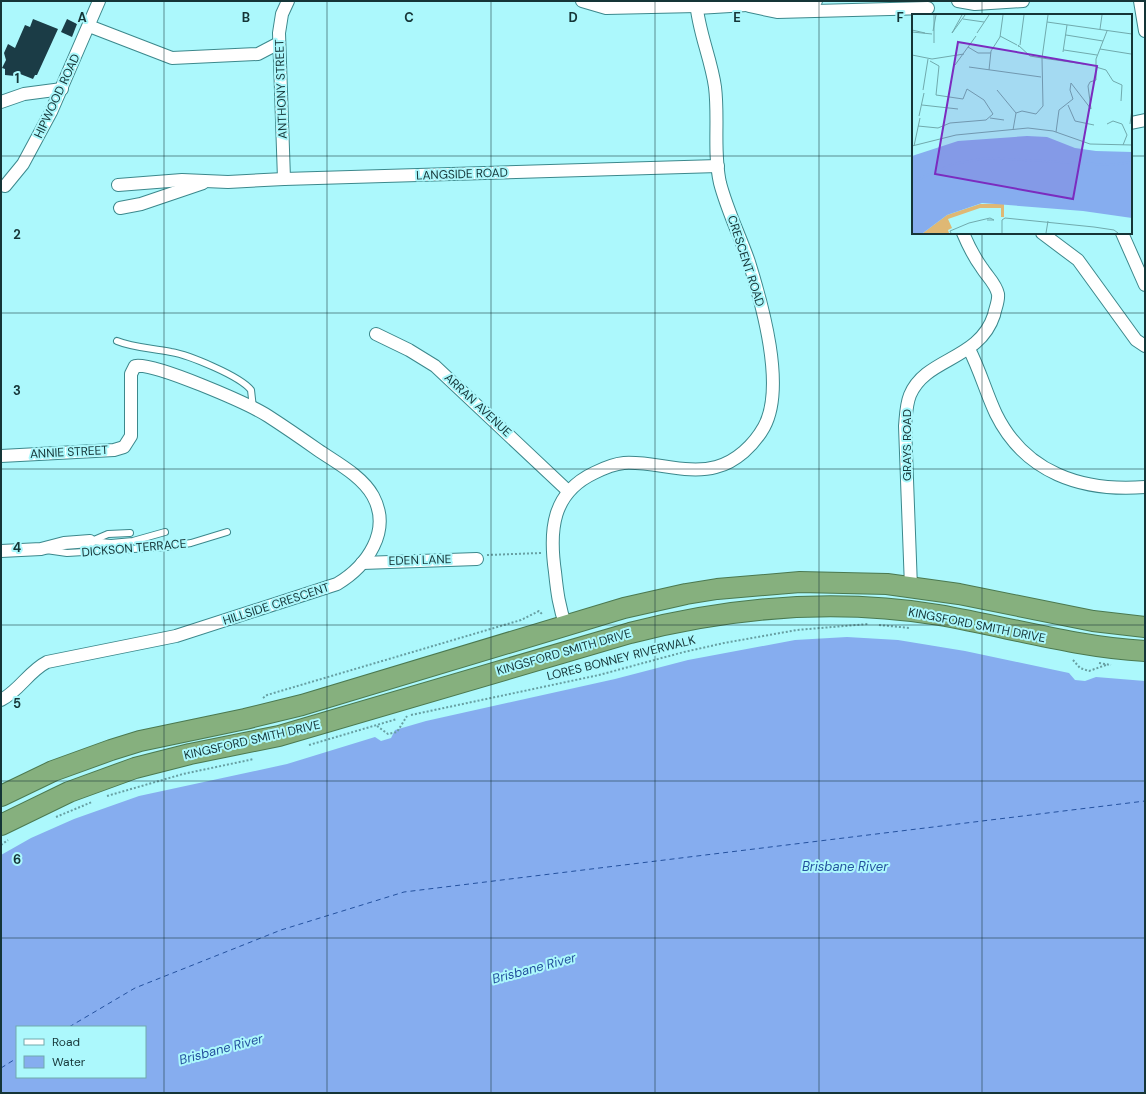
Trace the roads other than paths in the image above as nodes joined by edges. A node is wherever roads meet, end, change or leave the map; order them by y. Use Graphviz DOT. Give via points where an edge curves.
graph roads {
  1 [pos="99,1"];
  2 [pos="288,1"];
  3 [pos="582,1"];
  4 [pos="816,1"];
  5 [pos="958,1"];
  6 [pos="1023,1"];
  7 [pos="1142,4"];
  8 [pos="697,5"];
  9 [pos="750,6"];
  10 [pos="928,8"];
  11 [pos="89,26"];
  12 [pos="1145,31"];
  13 [pos="279,43"];
  14 [pos="62,89"];
  15 [pos="1,102"];
  16 [pos="1145,120"];
  17 [pos="1132,123"];
  18 [pos="718,166"];
  19 [pos="284,179"];
  20 [pos="207,181"];
  21 [pos="118,185"];
  22 [pos="4,186"];
  23 [pos="120,208"];
  24 [pos="963,234"];
  25 [pos="1043,234"];
  26 [pos="1122,234"];
  27 [pos="1145,285"];
  28 [pos="376,334"];
  29 [pos="116,341"];
  30 [pos="1145,346"];
  31 [pos="969,349"];
  32 [pos="135,366"];
  33 [pos="253,408"];
  34 [pos="1,456"];
  35 [pos="1145,487"];
  36 [pos="568,491"];
  37 [pos="165,532"];
  38 [pos="227,532"];
  39 [pos="130,533"];
  40 [pos="90,541"];
  41 [pos="41,549"];
  42 [pos="1,551"];
  43 [pos="480,557"];
  44 [pos="362,563"];
  45 [pos="911,587"];
  46 [pos="566,626"];
  47 [pos="1145,627"];
  48 [pos="1145,651"];
  49 [pos="1,700"];
  50 [pos="1,796"];
  51 [pos="7,831"];
  1 -- 11 [label="street, HIPWOOD ROAD"];
  2 -- 13 [label="street, ANTHONY STREET" via="280,25"];
  3 -- 8 [label="street" via="606,8"];
  4 -- 9 [label="street"];
  5 -- 6 [label="street" via="976,4"];
  7 -- 12 [label="street"];
  8 -- 9 [label="street"];
  8 -- 18 [label="street, CRESCENT ROAD" via="701,34 715,90"];
  9 -- 10 [label="street" via="777,12"];
  11 -- 13 [label="street" via="166,57 175,58 258,54"];
  11 -- 14 [label="street, HIPWOOD ROAD"];
  13 -- 19 [label="street, ANTHONY STREET"];
  14 -- 15 [label="street" via="24,94"];
  14 -- 22 [label="street, HIPWOOD ROAD" via="27,156"];
  16 -- 17 [label="street"];
  18 -- 19 [label="street, LANGSIDE ROAD"];
  18 -- 36 [label="street, CRESCENT ROAD" via="723,191 749,261 769,346 773,395 764,427 738,457 714,468 695,469 626,463 610,465 582,479"];
  19 -- 20 [label="street, LANGSIDE ROAD"];
  20 -- 21 [label="street, LANGSIDE ROAD" via="182,180"];
  20 -- 23 [label="street, LANGSIDE ROAD"];
  24 -- 31 [label="street, GRAYS ROAD" via="998,295 988,329"];
  25 -- 30 [label="street" via="1078,260 1136,340"];
  26 -- 27 [label="street"];
  28 -- 36 [label="street, ARRAN AVENUE" via="435,366"];
  29 -- 33 [label="lane" via="181,354 234,378 251,390"];
  31 -- 35 [label="street" via="1000,422 1033,461 1060,476 1084,484"];
  31 -- 45 [label="street, GRAYS ROAD" via="923,378 913,389 908,400 905,426"];
  32 -- 33 [label="street, HILLSIDE CRESCENT" via="172,374"];
  32 -- 34 [label="street, ANNIE STREET" via="130,381 131,436 122,448"];
  33 -- 44 [label="street, HILLSIDE CRESCENT" via="335,462 358,479 371,493 379,512 380,530"];
  36 -- 46 [label="street, CRESCENT ROAD" via="559,507 552,538 559,603"];
  37 -- 40 [label="lane, DICKSON TERRACE" via="133,541"];
  38 -- 41 [label="lane, DICKSON TERRACE" via="191,543 166,547 67,553"];
  39 -- 40 [label="lane, DICKSON TERRACE" via="108,534"];
  40 -- 41 [label="street, DICKSON TERRACE" via="64,543"];
  41 -- 42 [label="street, DICKSON TERRACE"];
  43 -- 44 [label="street, EDEN LANE"];
  44 -- 49 [label="street, HILLSIDE CRESCENT" via="352,574 336,584 228,620 176,636 47,662"];
  45 -- 46 [label="highway, KINGSFORD SMITH DRIVE" via="828,581 747,585 655,601"];
  45 -- 47 [label="highway, KINGSFORD SMITH DRIVE" via="959,594 1086,620"];
  46 -- 50 [label="highway, KINGSFORD SMITH DRIVE" via="302,705 170,734 111,750 53,772"];
  48 -- 51 [label="highway, KINGSFORD SMITH DRIVE" via="1077,644 973,621 900,610 808,606 729,612 630,633 286,734 135,768 69,792"];
}
